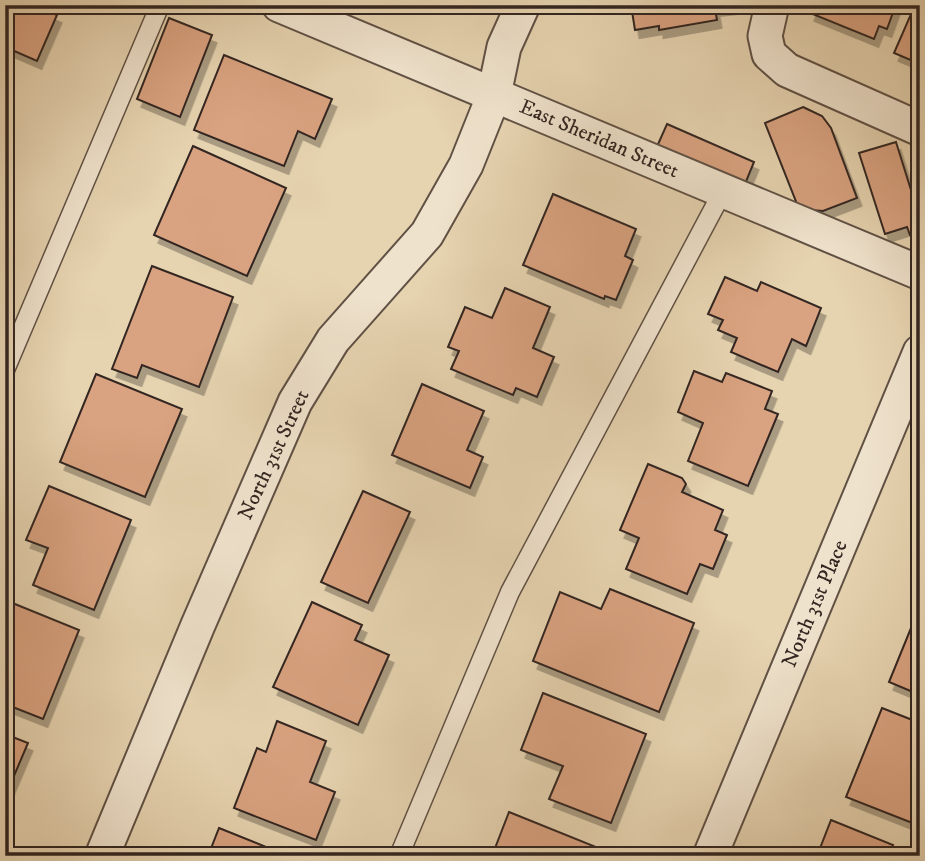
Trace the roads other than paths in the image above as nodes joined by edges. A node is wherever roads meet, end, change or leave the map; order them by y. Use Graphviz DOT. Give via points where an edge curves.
graph roads {
  1 [pos="160,5"];
  2 [pos="279,5"];
  3 [pos="523,5"];
  4 [pos="772,5"];
  5 [pos="494,95"];
  6 [pos="920,129"];
  7 [pos="723,191"];
  8 [pos="920,273"];
  9 [pos="920,352"];
  10 [pos="5,370"];
  11 [pos="102,856"];
  12 [pos="399,856"];
  13 [pos="709,856"];
  1 -- 10 [label="lane"];
  2 -- 5 [label="street, East Sheridan Street"];
  3 -- 5 [label="street, North 31st Street" via="505,47"];
  4 -- 6 [label="street" via="765,36 769,54 787,70"];
  5 -- 7 [label="street, East Sheridan Street"];
  5 -- 11 [label="street, North 31st Street" via="466,165 427,234 333,341 295,401"];
  7 -- 8 [label="street, East Sheridan Street"];
  7 -- 12 [label="lane" via="510,592"];
  9 -- 13 [label="street, North 31st Place"];
}
